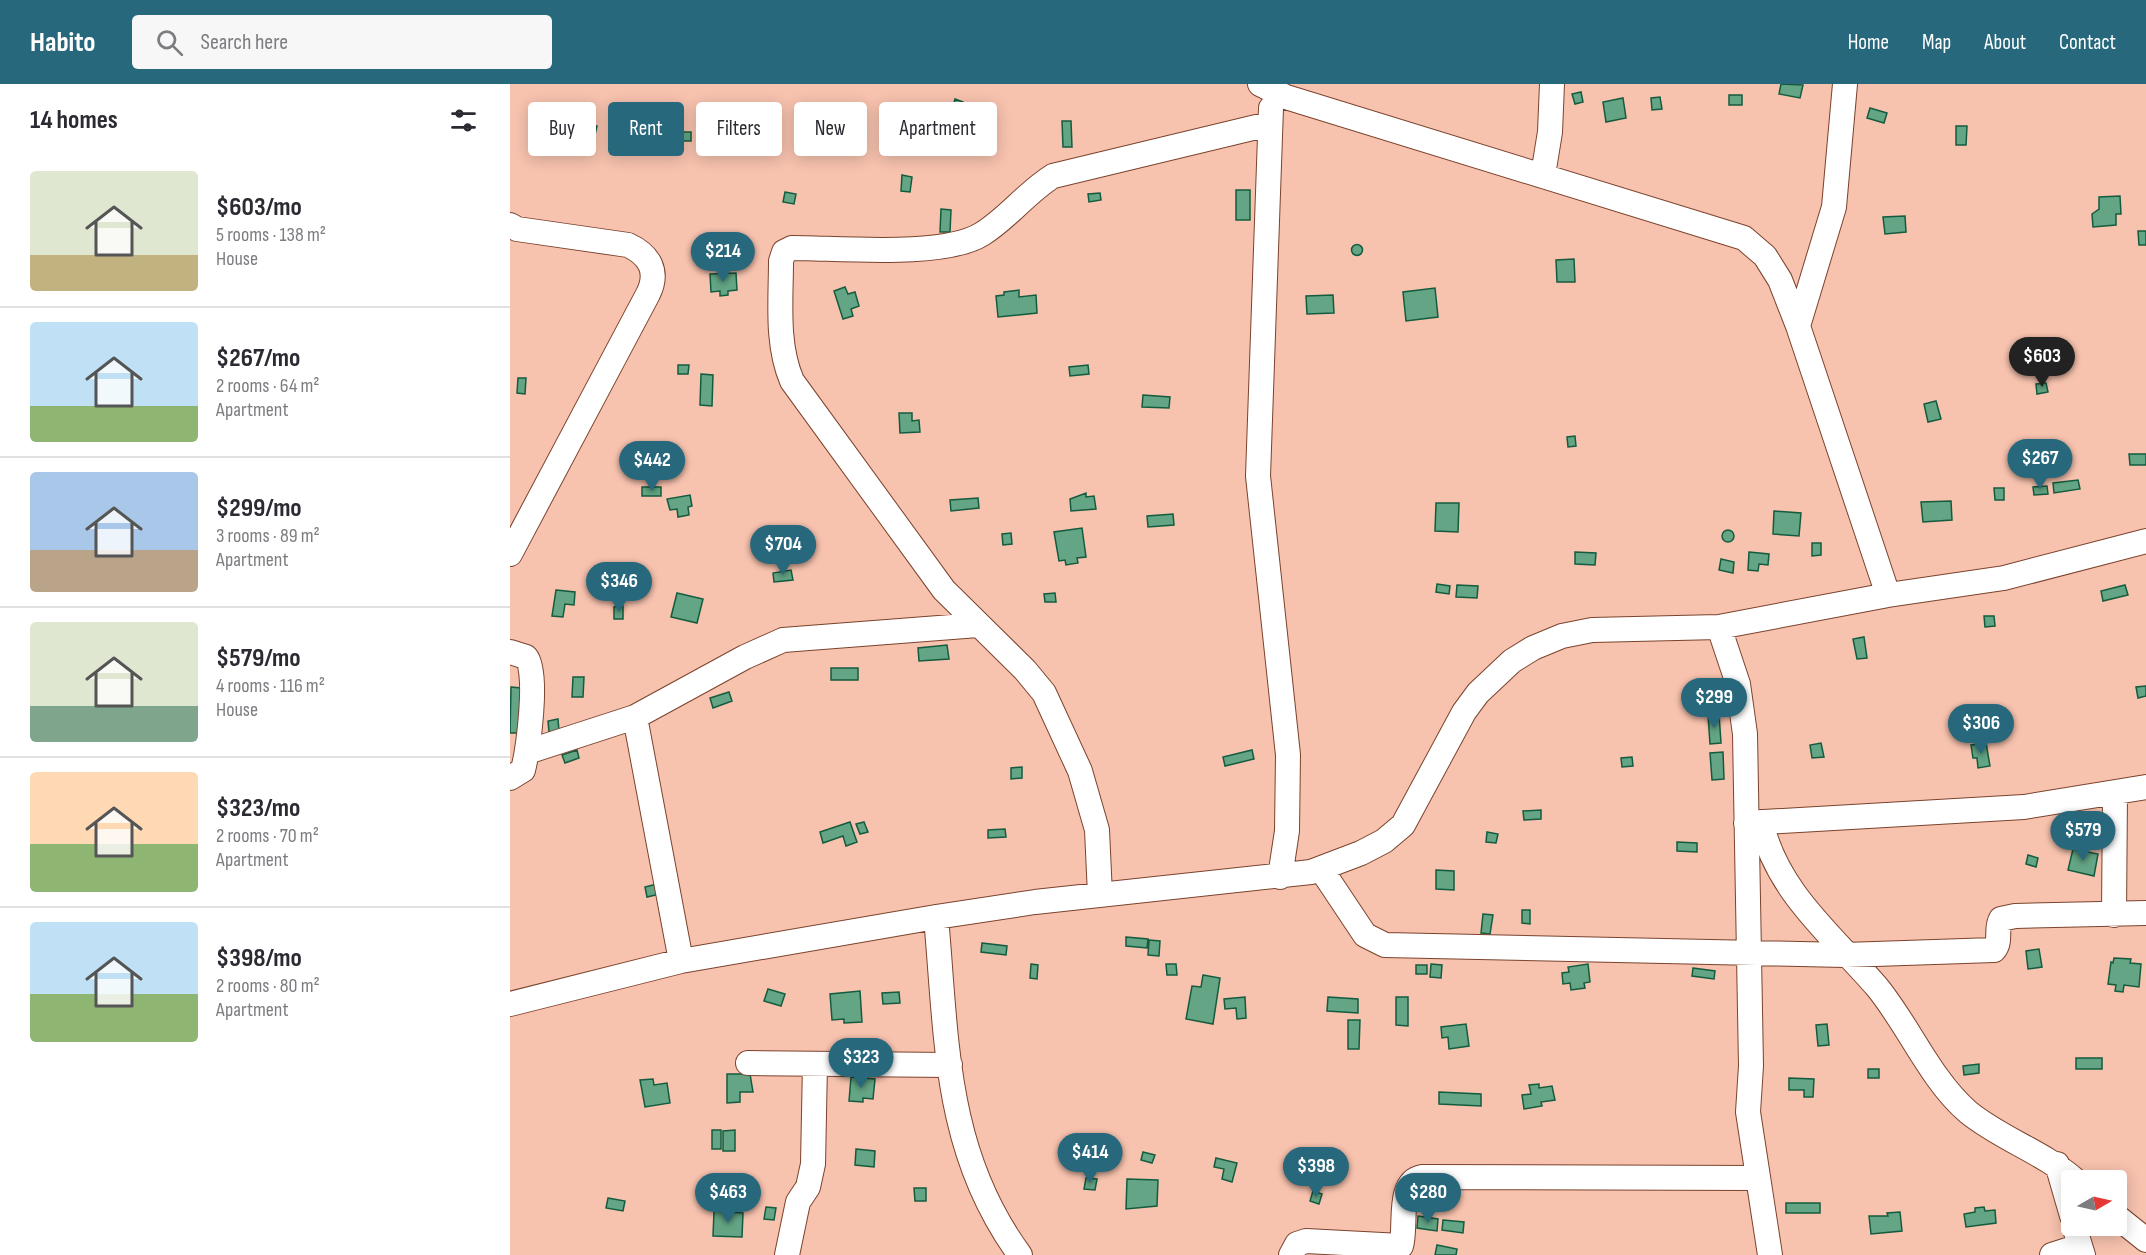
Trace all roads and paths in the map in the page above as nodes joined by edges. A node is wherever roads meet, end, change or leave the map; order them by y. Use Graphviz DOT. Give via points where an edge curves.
graph roads {
  1 [pos="1552,84"];
  2 [pos="1845,84"];
  3 [pos="1266,88"];
  4 [pos="1269,124"];
  5 [pos="1543,176"];
  6 [pos="510,225"];
  7 [pos="1798,326"];
  8 [pos="2146,541"];
  9 [pos="510,554"];
  10 [pos="1888,595"];
  11 [pos="978,625"];
  12 [pos="1719,627"];
  13 [pos="510,652"];
  14 [pos="635,717"];
  15 [pos="527,752"];
  16 [pos="510,778"];
  17 [pos="2146,787"];
  18 [pos="2115,794"];
  19 [pos="1753,823"];
  20 [pos="1321,869"];
  21 [pos="1280,877"];
  22 [pos="1100,895"];
  23 [pos="2146,913"];
  24 [pos="2114,915"];
  25 [pos="936,917"];
  26 [pos="1749,952"];
  27 [pos="1845,955"];
  28 [pos="681,961"];
  29 [pos="510,1004"];
  30 [pos="748,1063"];
  31 [pos="815,1064"];
  32 [pos="950,1065"];
  33 [pos="2057,1164"];
  34 [pos="2064,1170"];
  35 [pos="1757,1178"];
  36 [pos="2061,1178"];
  37 [pos="2127,1225"];
  38 [pos="2146,1240"];
  39 [pos="2079,1242"];
  40 [pos="787,1255"];
  41 [pos="1020,1255"];
  42 [pos="1291,1255"];
  43 [pos="1770,1255"];
  44 [pos="2052,1255"];
  1 -- 5 [label="street"];
  2 -- 7 [label="street" via="1834,207"];
  3 -- 4 [label="street"];
  3 -- 5 [label="street"];
  4 -- 11 [label="street" via="1053,176 984,233 962,243 904,249 792,248 784,252 782,345 792,381 944,590"];
  4 -- 21 [label="street" via="1258,476 1288,755 1287,831"];
  5 -- 7 [label="street" via="1744,238 1774,267"];
  6 -- 9 [label="street" via="628,246 644,254 654,276"];
  7 -- 10 [label="street"];
  8 -- 10 [label="street" via="2004,578"];
  10 -- 12 [label="street"];
  11 -- 14 [label="street" via="783,640"];
  11 -- 22 [label="street" via="1044,693 1080,771 1097,830"];
  12 -- 19 [label="street" via="1743,708"];
  12 -- 20 [label="street" via="1592,630 1562,636 1533,648 1493,678 1471,703 1403,825 1384,841"];
  13 -- 15 [label="street" via="526,657 532,670"];
  14 -- 15 [label="street"];
  14 -- 28 [label="street"];
  15 -- 16 [label="street" via="523,770"];
  17 -- 18 [label="street"];
  18 -- 19 [label="street" via="1984,810"];
  18 -- 24 [label="street"];
  19 -- 26 [label="street"];
  19 -- 27 [label="street" via="1779,871"];
  20 -- 21 [label="street"];
  20 -- 26 [label="street" via="1365,935 1385,945"];
  21 -- 22 [label="street"];
  22 -- 25 [label="street"];
  23 -- 24 [label="street"];
  24 -- 27 [label="street" via="2001,919 1994,950"];
  25 -- 28 [label="street"];
  25 -- 32 [label="street"];
  26 -- 27 [label="street"];
  26 -- 35 [label="street" via="1748,1112"];
  27 -- 33 [label="street" via="1877,987 1947,1089 1969,1112"];
  28 -- 29 [label="street"];
  30 -- 31 [label="street"];
  31 -- 32 [label="street"];
  31 -- 40 [label="street" via="813,1164 808,1187 798,1202"];
  32 -- 41 [label="street" via="962,1140 981,1192"];
  33 -- 34 [label="street"];
  33 -- 36 [label="street"];
  35 -- 42 [label="street" via="1415,1178 1406,1195 1401,1246 1306,1241 1297,1244"];
  35 -- 43 [label="street"];
  37 -- 38 [label="street"];
  39 -- 44 [label="street"];
}
